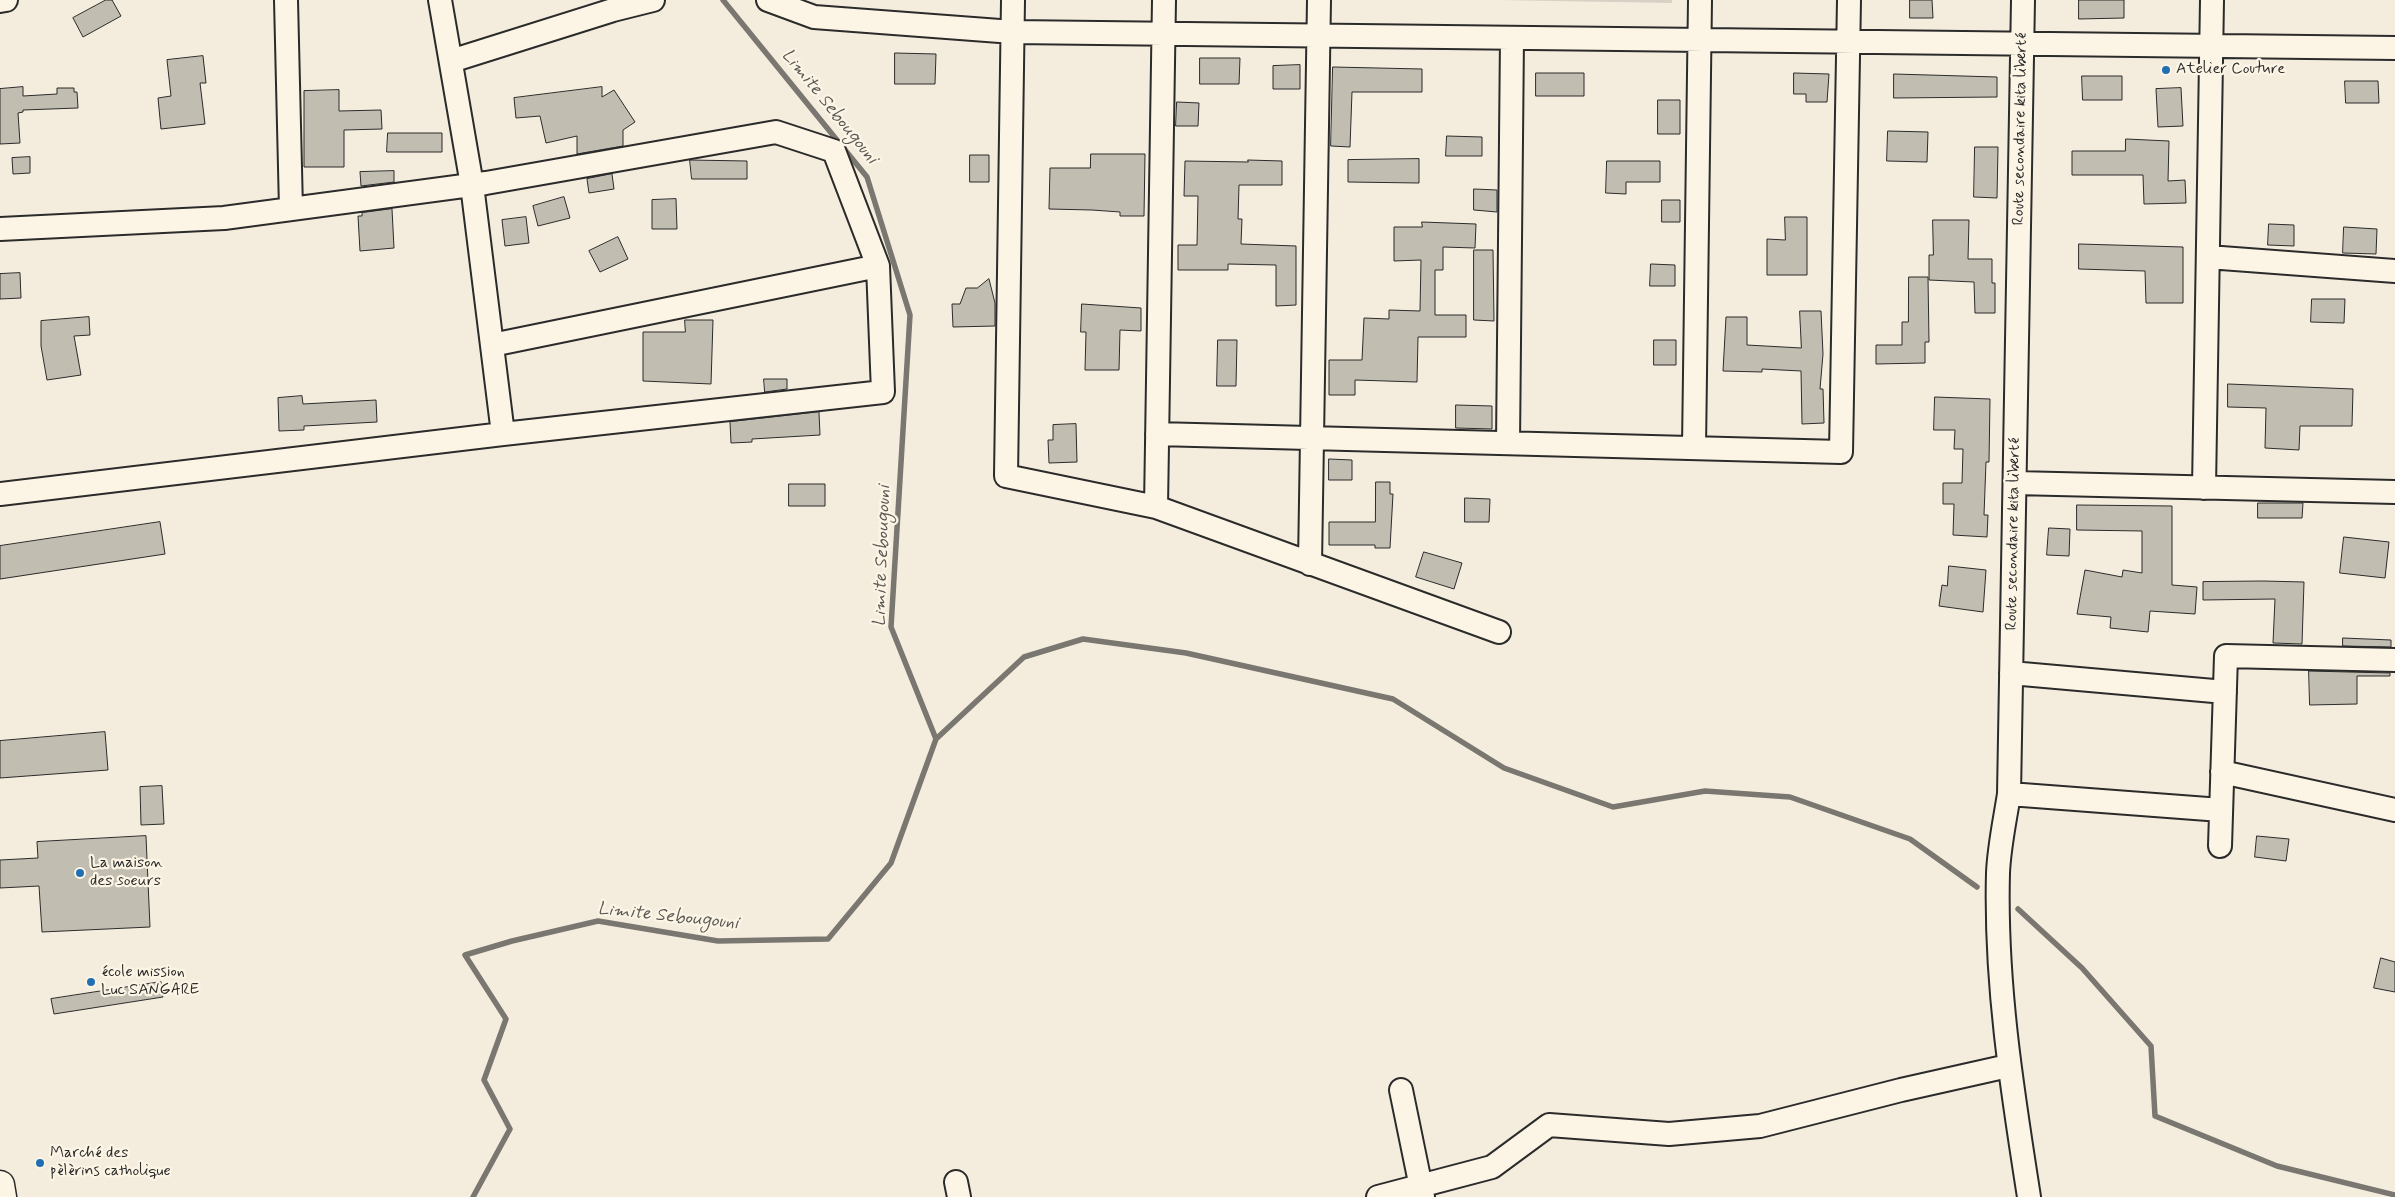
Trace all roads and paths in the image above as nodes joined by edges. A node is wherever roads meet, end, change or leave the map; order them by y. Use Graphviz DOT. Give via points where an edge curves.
graph roads {
  1 [pos="6,0"];
  2 [pos="286,0"];
  3 [pos="440,0"];
  4 [pos="653,0"];
  5 [pos="768,0"];
  6 [pos="1013,0"];
  7 [pos="1164,0"];
  8 [pos="1319,0"];
  9 [pos="1700,0"];
  10 [pos="1849,0"];
  11 [pos="2023,0"];
  12 [pos="2212,0"];
  13 [pos="0,1"];
  14 [pos="607,5"];
  15 [pos="814,9"];
  16 [pos="1013,32"];
  17 [pos="1163,34"];
  18 [pos="1318,36"];
  19 [pos="1512,38"];
  20 [pos="1700,40"];
  21 [pos="1848,42"];
  22 [pos="2022,44"];
  23 [pos="2211,46"];
  24 [pos="2395,48"];
  25 [pos="451,61"];
  26 [pos="472,185"];
  27 [pos="291,209"];
  28 [pos="0,229"];
  29 [pos="2208,257"];
  30 [pos="878,266"];
  31 [pos="2395,271"];
  32 [pos="492,345"];
  33 [pos="503,434"];
  34 [pos="1157,434"];
  35 [pos="1312,438"];
  36 [pos="1508,443"];
  37 [pos="1694,448"];
  38 [pos="2015,483"];
  39 [pos="2204,488"];
  40 [pos="2395,492"];
  41 [pos="0,494"];
  42 [pos="1156,507"];
  43 [pos="1310,564"];
  44 [pos="1499,632"];
  45 [pos="2395,660"];
  46 [pos="2011,673"];
  47 [pos="2225,692"];
  48 [pos="2222,772"];
  49 [pos="2009,794"];
  50 [pos="2221,810"];
  51 [pos="2395,810"];
  52 [pos="2220,846"];
  53 [pos="2008,1066"];
  54 [pos="1401,1090"];
  55 [pos="0,1185"];
  56 [pos="1421,1191"];
  57 [pos="2,1197"];
  58 [pos="1378,1197"];
  59 [pos="2029,1197"];
  1 -- 13 [label="street"];
  2 -- 27 [label="street"];
  3 -- 25 [label="street"];
  4 -- 14 [label="street"];
  5 -- 15 [label="street"];
  6 -- 16 [label="street"];
  7 -- 17 [label="street"];
  8 -- 18 [label="street"];
  9 -- 20 [label="street"];
  10 -- 21 [label="street"];
  11 -- 22 [label="street, Route secondaire kita liberté"];
  12 -- 23 [label="street"];
  14 -- 25 [label="street"];
  15 -- 16 [label="street"];
  16 -- 17 [label="street"];
  16 -- 42 [label="street" via="1006,476"];
  17 -- 18 [label="street"];
  17 -- 34 [label="street"];
  18 -- 19 [label="street"];
  18 -- 35 [label="street"];
  19 -- 20 [label="street"];
  19 -- 36 [label="street"];
  20 -- 21 [label="street"];
  20 -- 37 [label="street"];
  21 -- 22 [label="street"];
  21 -- 37 [label="street" via="1841,452"];
  22 -- 23 [label="street"];
  22 -- 38 [label="street, Route secondaire kita liberté"];
  23 -- 24 [label="street"];
  23 -- 29 [label="street"];
  25 -- 26 [label="street"];
  26 -- 27 [label="street"];
  26 -- 30 [label="street" via="776,132 834,151"];
  26 -- 32 [label="street"];
  27 -- 28 [label="street" via="224,218"];
  29 -- 31 [label="street"];
  29 -- 39 [label="street"];
  30 -- 32 [label="street"];
  30 -- 33 [label="street" via="883,392"];
  32 -- 33 [label="street"];
  33 -- 41 [label="street"];
  34 -- 35 [label="street"];
  34 -- 42 [label="street"];
  35 -- 36 [label="street"];
  35 -- 43 [label="street"];
  36 -- 37 [label="street"];
  38 -- 39 [label="street"];
  38 -- 46 [label="street, Route secondaire kita liberté"];
  39 -- 40 [label="street"];
  42 -- 43 [label="street"];
  43 -- 44 [label="street"];
  45 -- 47 [label="street" via="2226,656"];
  46 -- 47 [label="street"];
  46 -- 49 [label="street, Route secondaire kita liberté"];
  47 -- 48 [label="street"];
  48 -- 50 [label="street"];
  48 -- 51 [label="street"];
  49 -- 50 [label="street"];
  49 -- 53 [label="street, Route secondaire kita liberté" via="1998,870 1998,966"];
  50 -- 52 [label="street"];
  53 -- 56 [label="street" via="1760,1126 1669,1134 1549,1125 1492,1167"];
  53 -- 59 [label="street, Route secondaire kita liberté"];
  54 -- 56 [label="street"];
  55 -- 57 [label="main road"];
  56 -- 58 [label="street"];
}
